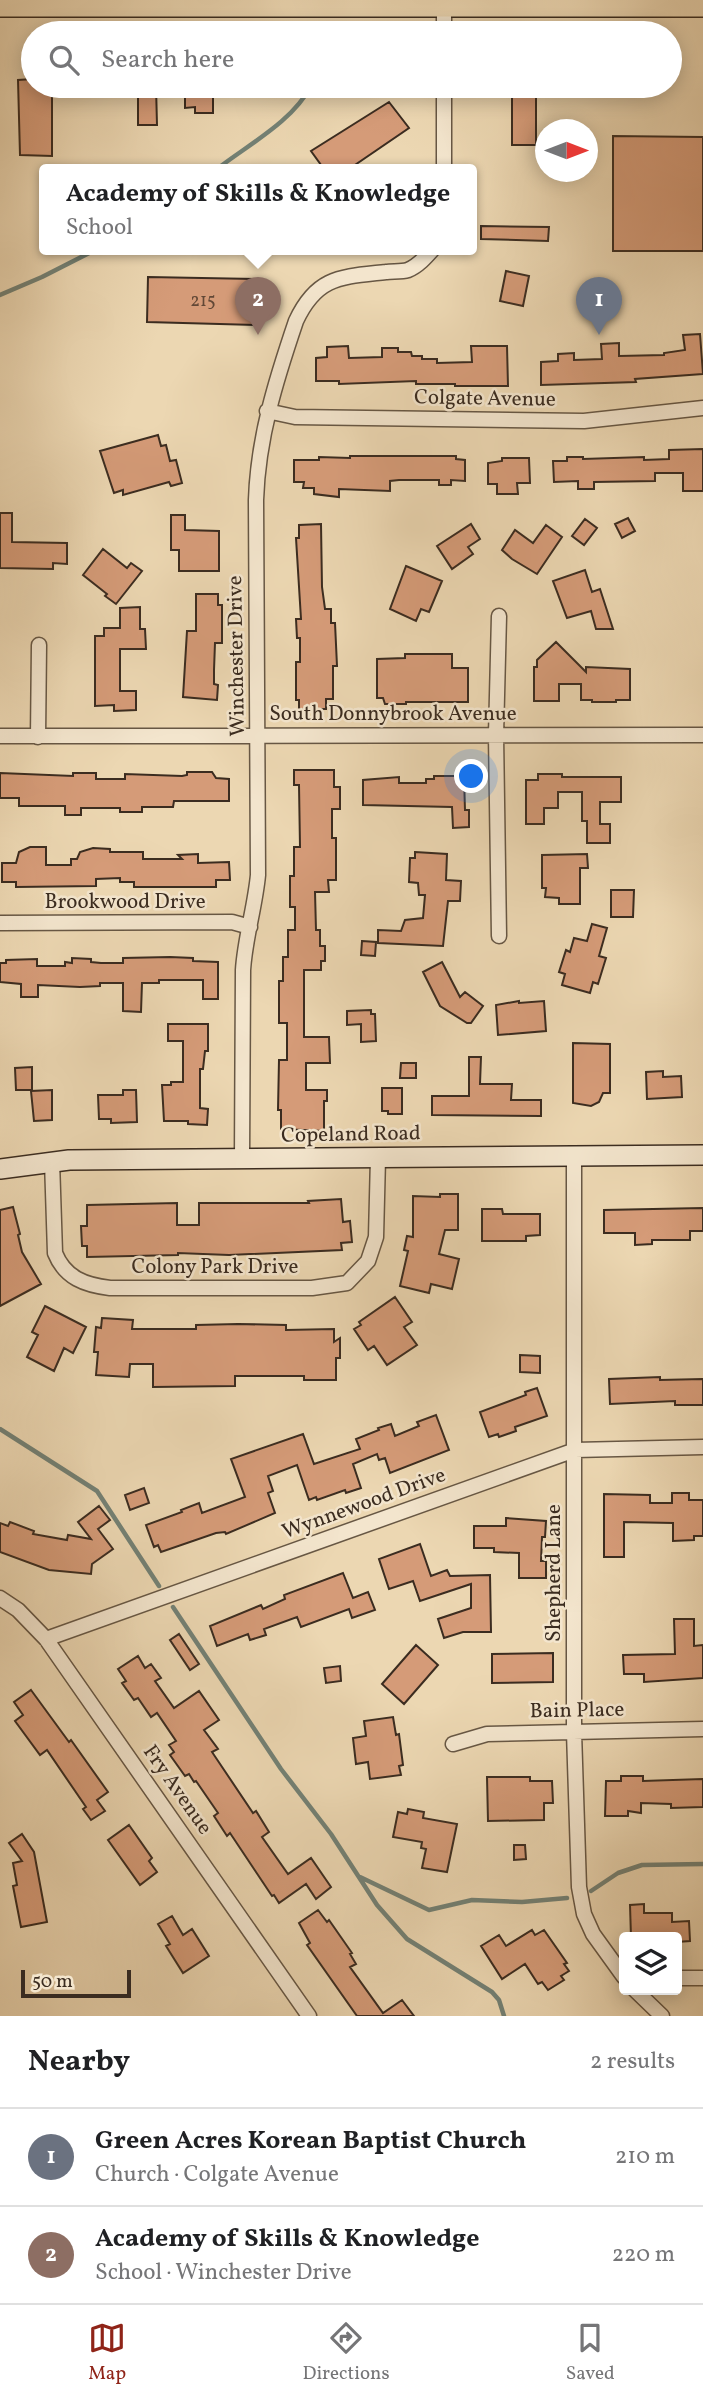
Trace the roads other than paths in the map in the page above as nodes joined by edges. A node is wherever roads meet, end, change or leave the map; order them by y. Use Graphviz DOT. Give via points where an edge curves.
graph roads {
  1 [pos="0,6"];
  2 [pos="703,6"];
  3 [pos="444,7"];
  4 [pos="444,21"];
  5 [pos="444,98"];
  6 [pos="443,164"];
  7 [pos="428,255"];
  8 [pos="703,408"];
  9 [pos="267,411"];
  10 [pos="499,617"];
  11 [pos="39,645"];
  12 [pos="496,735"];
  13 [pos="703,735"];
  14 [pos="0,736"];
  15 [pos="259,736"];
  16 [pos="38,737"];
  17 [pos="0,923"];
  18 [pos="250,927"];
  19 [pos="499,936"];
  20 [pos="703,1155"];
  21 [pos="574,1157"];
  22 [pos="378,1158"];
  23 [pos="242,1159"];
  24 [pos="52,1161"];
  25 [pos="0,1169"];
  26 [pos="703,1447"];
  27 [pos="575,1450"];
  28 [pos="0,1598"];
  29 [pos="46,1639"];
  30 [pos="703,1729"];
  31 [pos="574,1732"];
  32 [pos="453,1744"];
  33 [pos="619,1970"];
  34 [pos="682,1978"];
  35 [pos="703,1978"];
  36 [pos="640,1995"];
  37 [pos="309,2016"];
  38 [pos="662,2016"];
  1 -- 3 [label="main road"];
  2 -- 3 [label="main road"];
  3 -- 4 [label="street"];
  5 -- 6 [label="street"];
  7 -- 9 [label="street, Winchester Drive" via="408,270 341,277 323,285 301,309"];
  8 -- 9 [label="street, Colgate Avenue" via="584,421 295,418"];
  9 -- 15 [label="street, Winchester Drive" via="257,463 256,500"];
  10 -- 12 [label="street"];
  11 -- 16 [label="street"];
  12 -- 13 [label="street, South Donnybrook Avenue"];
  12 -- 15 [label="street, South Donnybrook Avenue"];
  12 -- 19 [label="street"];
  14 -- 16 [label="street, South Donnybrook Avenue"];
  15 -- 16 [label="street, South Donnybrook Avenue"];
  15 -- 18 [label="street, Winchester Drive" via="258,875"];
  17 -- 18 [label="street, Brookwood Drive" via="232,922"];
  18 -- 23 [label="street, Winchester Drive" via="243,970"];
  20 -- 21 [label="street, Copeland Road"];
  21 -- 22 [label="street, Copeland Road"];
  21 -- 27 [label="street, Shepherd Lane"];
  22 -- 23 [label="street, Copeland Road"];
  22 -- 24 [label="street, Colony Park Drive" via="376,1237 368,1261 347,1283 312,1288 88,1285 71,1276 55,1253"];
  23 -- 24 [label="street, Copeland Road"];
  24 -- 25 [label="street, Copeland Road"];
  26 -- 27 [label="street, Wynnewood Drive"];
  27 -- 29 [label="street, Wynnewood Drive"];
  27 -- 31 [label="street, Shepherd Lane"];
  28 -- 29 [label="street, Fry Avenue" via="19,1610"];
  29 -- 37 [label="street, Fry Avenue"];
  30 -- 31 [label="street, Bain Place"];
  31 -- 32 [label="street, Bain Place" via="487,1734"];
  31 -- 33 [label="street, Shepherd Lane" via="579,1887 584,1914"];
  34 -- 35 [label="street"];
  36 -- 38 [label="street"];
}
